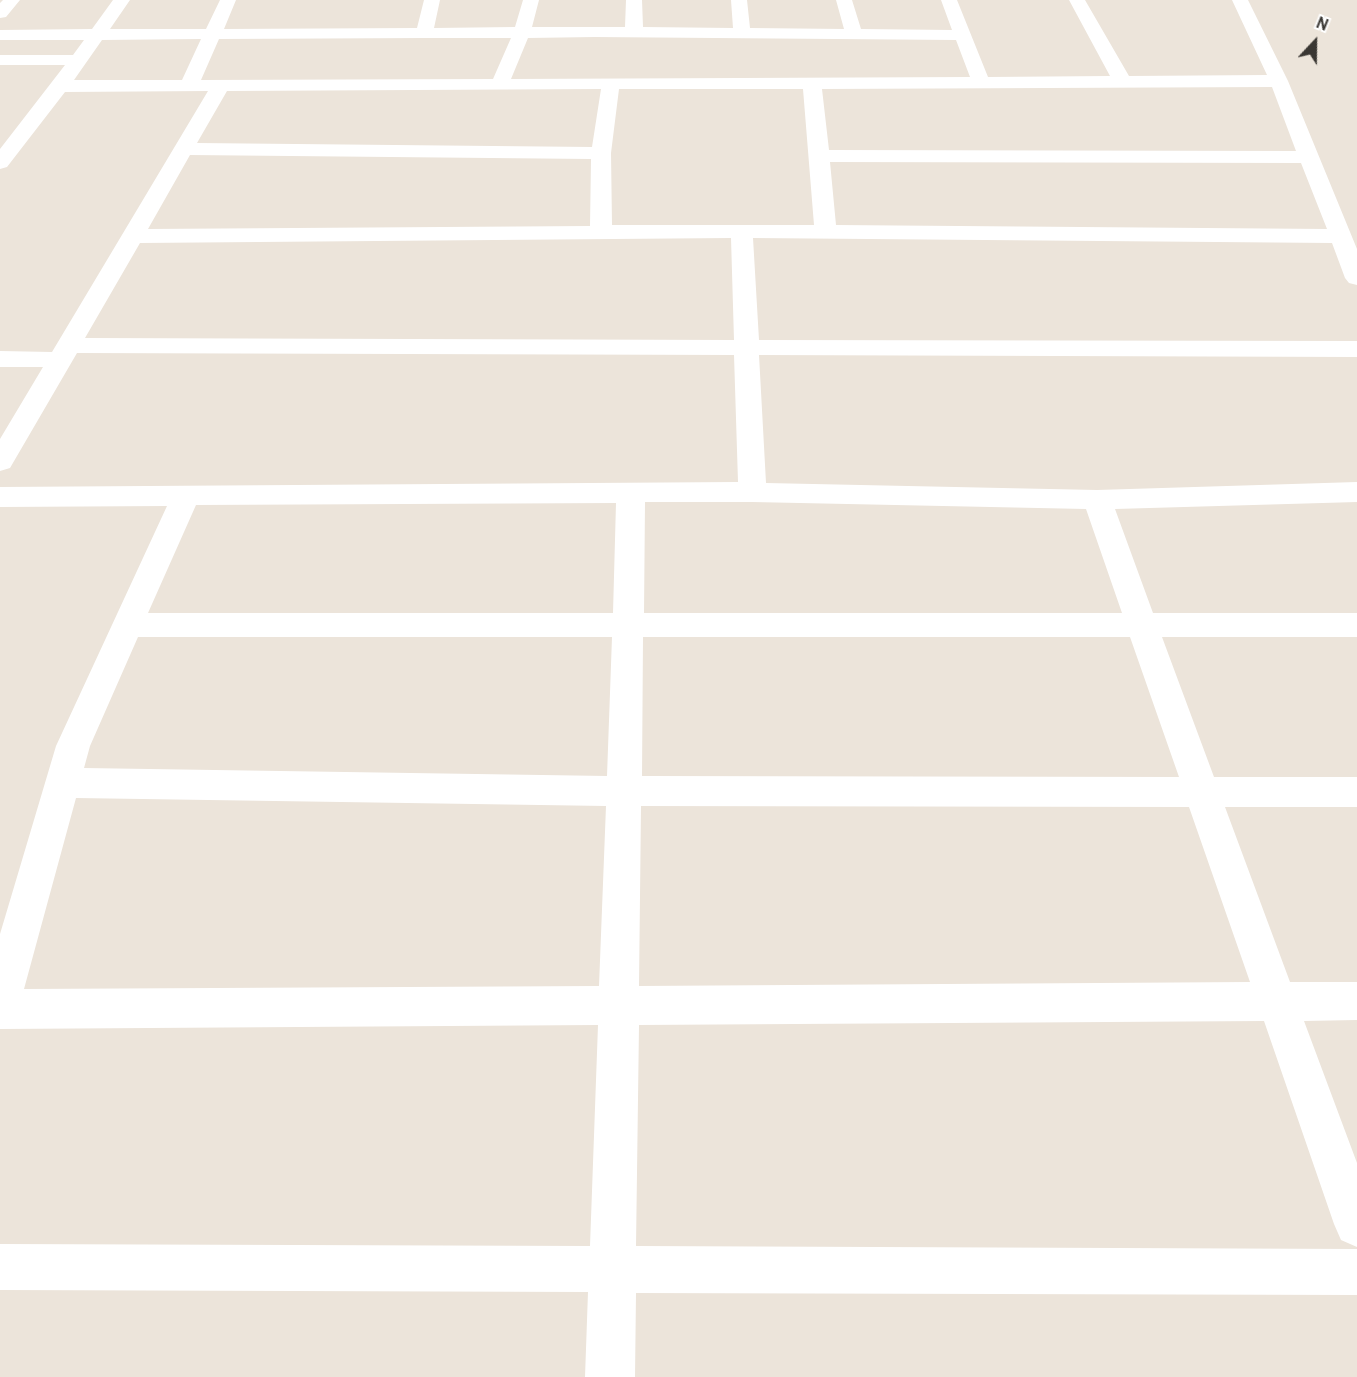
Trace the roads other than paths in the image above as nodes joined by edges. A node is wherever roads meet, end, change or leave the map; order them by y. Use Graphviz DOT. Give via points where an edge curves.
graph roads {
  1 [pos="12,0"];
  2 [pos="122,0"];
  3 [pos="228,0"];
  4 [pos="432,0"];
  5 [pos="531,0"];
  6 [pos="634,0"];
  7 [pos="739,0"];
  8 [pos="844,0"];
  9 [pos="949,0"];
  10 [pos="1077,0"];
  11 [pos="1240,0"];
  12 [pos="0,13"];
  13 [pos="522,32"];
  14 [pos="634,32"];
  15 [pos="424,33"];
  16 [pos="742,33"];
  17 [pos="97,34"];
  18 [pos="211,34"];
  19 [pos="855,34"];
  20 [pos="0,35"];
  21 [pos="963,35"];
  22 [pos="0,60"];
  23 [pos="79,60"];
  24 [pos="1279,81"];
  25 [pos="611,82"];
  26 [pos="812,82"];
  27 [pos="981,82"];
  28 [pos="1123,82"];
  29 [pos="500,83"];
  30 [pos="189,85"];
  31 [pos="220,85"];
  32 [pos="60,86"];
  33 [pos="182,149"];
  34 [pos="601,153"];
  35 [pos="819,156"];
  36 [pos="1309,157"];
  37 [pos="0,163"];
  38 [pos="742,231"];
  39 [pos="601,232"];
  40 [pos="826,232"];
  41 [pos="131,236"];
  42 [pos="1340,236"];
  43 [pos="1357,278"];
  44 [pos="746,348"];
  45 [pos="1357,349"];
  46 [pos="62,353"];
  47 [pos="0,359"];
  48 [pos="0,462"];
  49 [pos="752,492"];
  50 [pos="1357,492"];
  51 [pos="631,494"];
  52 [pos="0,497"];
  53 [pos="185,497"];
  54 [pos="1097,500"];
  55 [pos="129,625"];
  56 [pos="1357,625"];
  57 [pos="629,626"];
  58 [pos="1142,626"];
  59 [pos="63,783"];
  60 [pos="624,791"];
  61 [pos="1202,791"];
  62 [pos="1357,792"];
  63 [pos="1357,1001"];
  64 [pos="0,1002"];
  65 [pos="1277,1002"];
  66 [pos="619,1006"];
  67 [pos="0,1009"];
  68 [pos="1357,1224"];
  69 [pos="0,1267"];
  70 [pos="613,1269"];
  71 [pos="1357,1272"];
  72 [pos="610,1377"];
  1 -- 12 [label="street"];
  2 -- 17 [label="street"];
  3 -- 18 [label="street"];
  4 -- 15 [label="street"];
  5 -- 13 [label="street"];
  6 -- 14 [label="street"];
  7 -- 16 [label="street"];
  8 -- 19 [label="street"];
  9 -- 21 [label="street"];
  10 -- 28 [label="street"];
  11 -- 24 [label="street"];
  13 -- 14 [label="street"];
  13 -- 15 [label="street"];
  13 -- 29 [label="street"];
  14 -- 16 [label="street"];
  15 -- 18 [label="street"];
  16 -- 19 [label="street"];
  17 -- 18 [label="street"];
  17 -- 20 [label="street"];
  17 -- 23 [label="street"];
  18 -- 30 [label="street"];
  19 -- 21 [label="street"];
  21 -- 27 [label="street"];
  22 -- 23 [label="street"];
  23 -- 32 [label="street"];
  24 -- 28 [label="street"];
  24 -- 36 [label="street"];
  25 -- 26 [label="street"];
  25 -- 29 [label="street"];
  25 -- 34 [label="street"];
  26 -- 27 [label="street"];
  26 -- 35 [label="street"];
  27 -- 28 [label="street"];
  29 -- 31 [label="street"];
  30 -- 31 [label="street"];
  30 -- 32 [label="street"];
  31 -- 33 [label="street"];
  32 -- 37 [label="street"];
  33 -- 34 [label="street"];
  33 -- 41 [label="street"];
  34 -- 39 [label="street"];
  35 -- 36 [label="street"];
  35 -- 40 [label="street"];
  36 -- 42 [label="street"];
  38 -- 39 [label="street"];
  38 -- 40 [label="street"];
  38 -- 44 [label="street"];
  39 -- 41 [label="street"];
  40 -- 42 [label="street"];
  41 -- 46 [label="street"];
  42 -- 43 [label="street"];
  44 -- 45 [label="street"];
  44 -- 46 [label="street"];
  44 -- 49 [label="street"];
  46 -- 47 [label="street"];
  46 -- 48 [label="street"];
  49 -- 51 [label="street"];
  49 -- 54 [label="street"];
  50 -- 54 [label="street"];
  51 -- 53 [label="street"];
  51 -- 57 [label="street"];
  52 -- 53 [label="street"];
  53 -- 55 [label="street"];
  54 -- 58 [label="street"];
  55 -- 57 [label="street"];
  55 -- 59 [label="street" via="73,746"];
  56 -- 58 [label="street"];
  57 -- 58 [label="street"];
  57 -- 60 [label="street"];
  58 -- 61 [label="street"];
  59 -- 60 [label="street"];
  59 -- 64 [label="street"];
  60 -- 61 [label="street"];
  60 -- 66 [label="street"];
  61 -- 62 [label="street"];
  61 -- 65 [label="street"];
  63 -- 65 [label="street"];
  65 -- 66 [label="street"];
  65 -- 68 [label="street"];
  66 -- 67 [label="street"];
  66 -- 70 [label="street"];
  69 -- 70 [label="street"];
  70 -- 71 [label="street"];
  70 -- 72 [label="street"];
}
